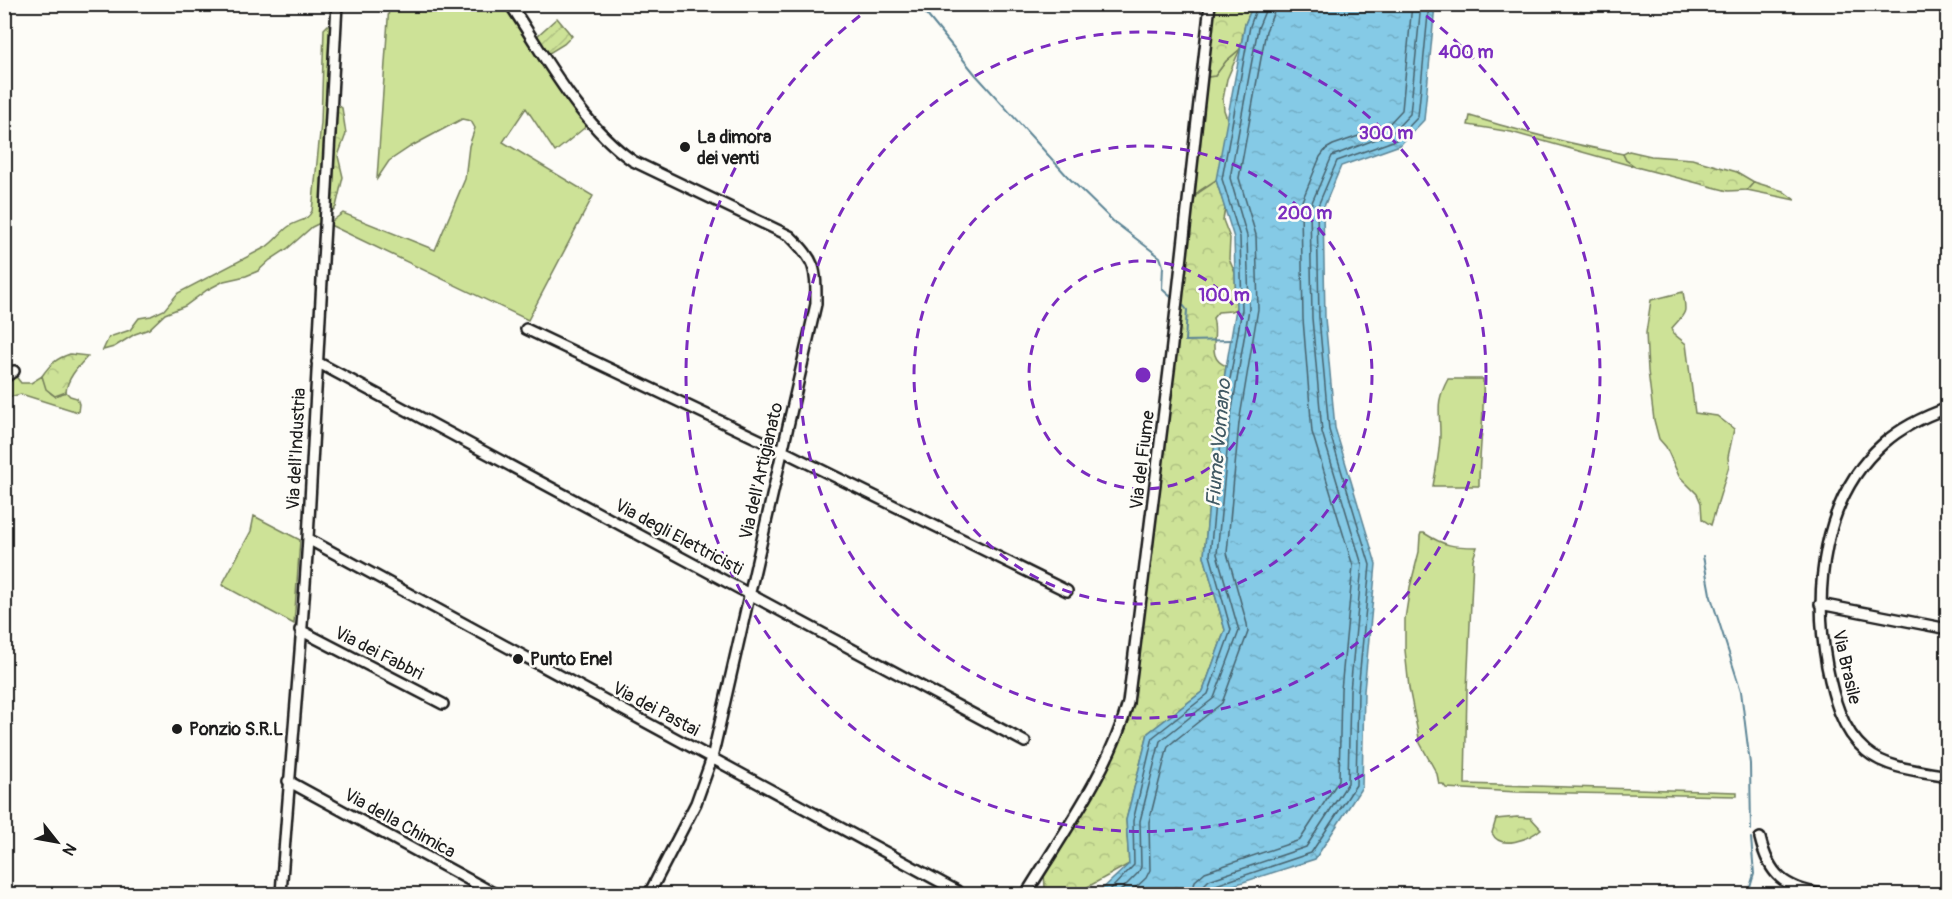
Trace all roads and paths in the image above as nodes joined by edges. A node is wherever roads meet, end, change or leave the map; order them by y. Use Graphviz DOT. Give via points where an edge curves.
graph roads {
  1 [pos="337,4"];
  2 [pos="510,4"];
  3 [pos="1210,4"];
  4 [pos="526,329"];
  5 [pos="316,362"];
  6 [pos="14,370"];
  7 [pos="4,378"];
  8 [pos="1947,408"];
  9 [pos="783,451"];
  10 [pos="308,539"];
  11 [pos="1067,591"];
  12 [pos="750,594"];
  13 [pos="1820,604"];
  14 [pos="1947,629"];
  15 [pos="300,630"];
  16 [pos="443,704"];
  17 [pos="1025,742"];
  18 [pos="712,758"];
  19 [pos="1947,776"];
  20 [pos="288,781"];
  21 [pos="1760,838"];
  22 [pos="957,891"];
  23 [pos="281,894"];
  24 [pos="495,894"];
  25 [pos="650,894"];
  26 [pos="1026,894"];
  27 [pos="1822,894"];
  1 -- 5 [label="street, Via dell'Industria"];
  2 -- 9 [label="street, Via dell'Artigianato" via="571,96 615,149 790,236 809,255 816,273 816,303"];
  3 -- 26 [label="street, Via del Fiume" via="1128,703 1122,726 1097,777"];
  4 -- 9 [label="street"];
  5 -- 10 [label="street, Via dell'Industria"];
  5 -- 12 [label="street, Via degli Elettricisti"];
  6 -- 7 [label="street"];
  8 -- 13 [label="street, Via Brasile" via="1894,435 1858,473 1829,537"];
  9 -- 11 [label="street"];
  9 -- 12 [label="street, Via dell'Artigianato"];
  10 -- 15 [label="street, Via dell'Industria"];
  10 -- 18 [label="street, Via dei Pastai"];
  12 -- 17 [label="street, Via degli Elettricisti"];
  12 -- 18 [label="street, Via dell'Artigianato"];
  13 -- 14 [label="street"];
  13 -- 19 [label="street, Via Brasile" via="1829,680 1840,714 1856,741 1869,754 1887,763"];
  15 -- 16 [label="street, Via dei Fabbri"];
  15 -- 20 [label="street, Via dell'Industria"];
  18 -- 22 [label="street, Via dei Pastai"];
  18 -- 25 [label="street, Via dell'Artigianato" via="696,803"];
  20 -- 23 [label="street, Via dell'Industria"];
  20 -- 24 [label="street, Via della Chimica"];
  21 -- 27 [label="street" via="1776,875 1792,886"];
}
